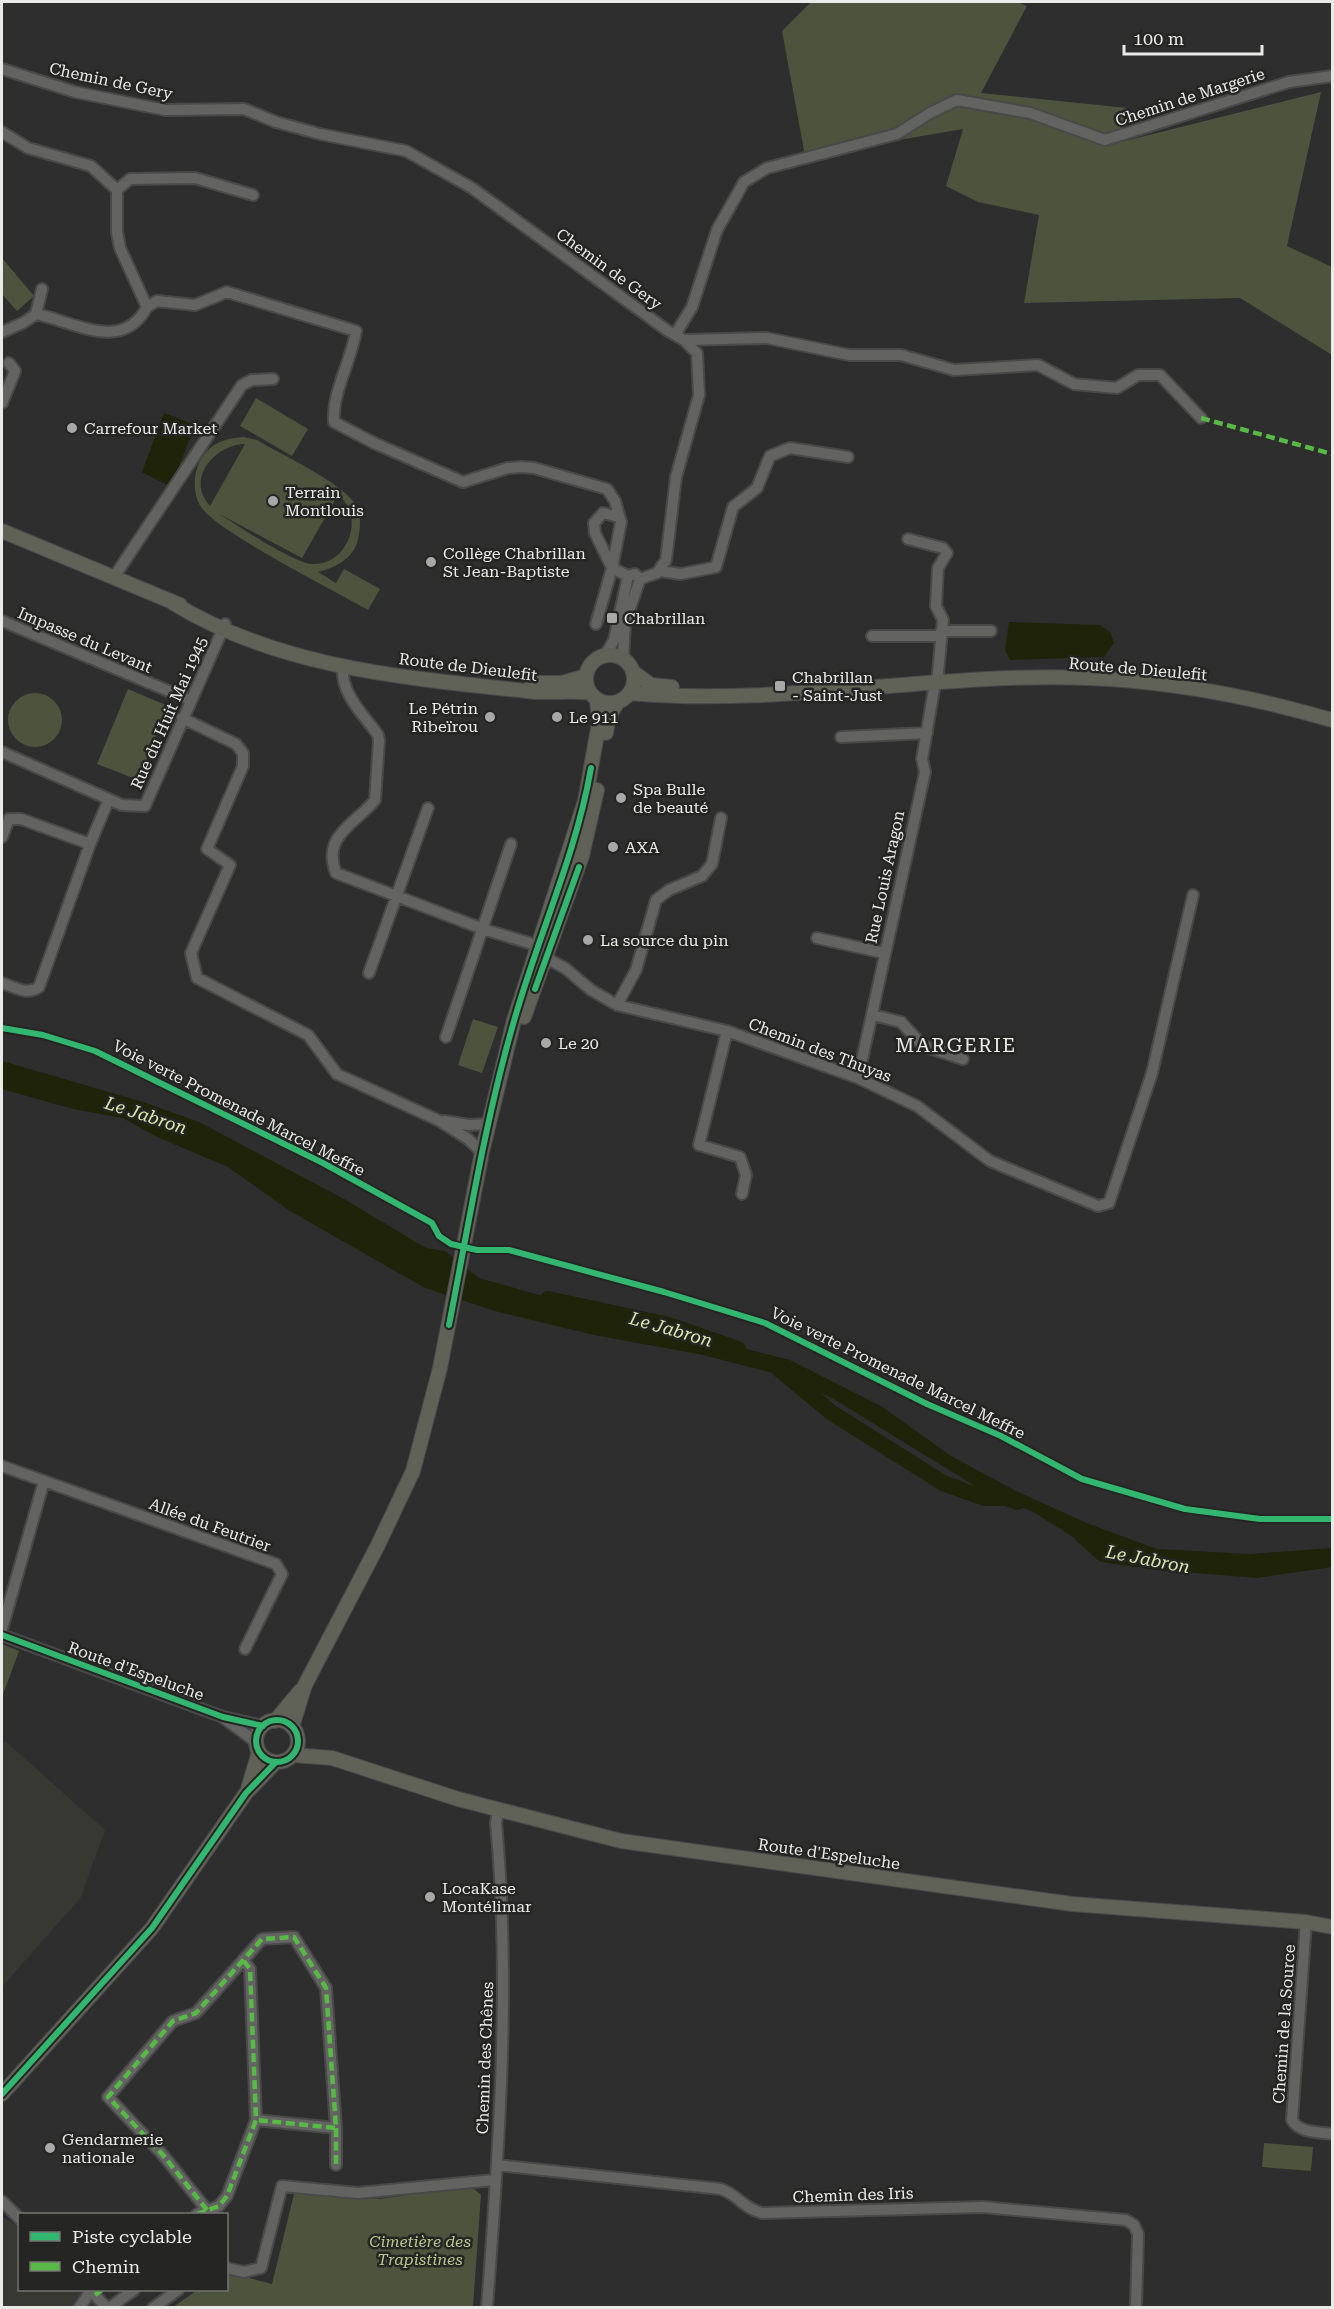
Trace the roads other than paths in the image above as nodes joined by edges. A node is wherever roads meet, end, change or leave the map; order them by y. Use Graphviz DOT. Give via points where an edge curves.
graph roads {
  1 [pos="2,69"];
  2 [pos="1332,76"];
  3 [pos="2,132"];
  4 [pos="117,190"];
  5 [pos="253,195"];
  6 [pos="42,289"];
  7 [pos="147,307"];
  8 [pos="36,314"];
  9 [pos="2,332"];
  10 [pos="680,337"];
  11 [pos="9,363"];
  12 [pos="273,379"];
  13 [pos="2,403"];
  14 [pos="1202,418"];
  15 [pos="848,457"];
  16 [pos="619,517"];
  17 [pos="2,521"];
  18 [pos="2,531"];
  19 [pos="908,539"];
  20 [pos="80,562"];
  21 [pos="612,568"];
  22 [pos="660,571"];
  23 [pos="628,576"];
  24 [pos="114,577"];
  25 [pos="640,579"];
  26 [pos="2,621"];
  27 [pos="596,624"];
  28 [pos="224,627"];
  29 [pos="990,631"];
  30 [pos="941,634"];
  31 [pos="872,636"];
  32 [pos="605,656"];
  33 [pos="623,659"];
  34 [pos="343,666"];
  35 [pos="633,672"];
  36 [pos="586,676"];
  37 [pos="936,683"];
  38 [pos="866,688"];
  39 [pos="630,693"];
  40 [pos="594,696"];
  41 [pos="190,700"];
  42 [pos="618,702"];
  43 [pos="182,718"];
  44 [pos="1332,720"];
  45 [pos="927,733"];
  46 [pos="841,737"];
  47 [pos="2,752"];
  48 [pos="109,799"];
  49 [pos="428,808"];
  50 [pos="721,818"];
  51 [pos="2,837"];
  52 [pos="90,844"];
  53 [pos="511,844"];
  54 [pos="1193,895"];
  55 [pos="397,896"];
  56 [pos="553,905"];
  57 [pos="483,929"];
  58 [pos="817,938"];
  59 [pos="539,946"];
  60 [pos="884,953"];
  61 [pos="547,959"];
  62 [pos="369,973"];
  63 [pos="2,982"];
  64 [pos="617,1005"];
  65 [pos="873,1015"];
  66 [pos="727,1030"];
  67 [pos="446,1037"];
  68 [pos="963,1059"];
  69 [pos="858,1078"];
  70 [pos="496,1090"];
  71 [pos="440,1121"];
  72 [pos="488,1124"];
  73 [pos="482,1152"];
  74 [pos="742,1194"];
  75 [pos="2,1466"];
  76 [pos="44,1481"];
  77 [pos="2,1629"];
  78 [pos="2,1635"];
  79 [pos="245,1649"];
  80 [pos="305,1685"];
  81 [pos="223,1717"];
  82 [pos="269,1723"];
  83 [pos="295,1733"];
  84 [pos="258,1747"];
  85 [pos="293,1755"];
  86 [pos="332,1758"];
  87 [pos="276,1762"];
  88 [pos="246,1794"];
  89 [pos="498,1810"];
  90 [pos="1306,1922"];
  91 [pos="1332,1927"];
  92 [pos="243,1960"];
  93 [pos="12,2084"];
  94 [pos="2,2094"];
  95 [pos="2,2100"];
  96 [pos="256,2120"];
  97 [pos="336,2128"];
  98 [pos="1332,2134"];
  99 [pos="336,2165"];
  100 [pos="497,2166"];
  101 [pos="494,2180"];
  102 [pos="2,2201"];
  103 [pos="202,2212"];
  104 [pos="18,2216"];
  105 [pos="228,2268"];
  106 [pos="95,2291"];
  107 [pos="132,2291"];
  108 [pos="175,2291"];
  109 [pos="79,2307"];
  110 [pos="108,2307"];
  111 [pos="153,2307"];
  112 [pos="487,2307"];
  113 [pos="1136,2307"];
  1 -- 10 [label="street, Chemin de Gery" via="75,92 165,110 244,109 320,134 406,151 472,188"];
  2 -- 10 [label="street, Chemin de Margerie" via="1289,82 1105,140 1030,113 957,100 897,134 767,168 744,182 717,230"];
  3 -- 4 [label="street" via="28,148 91,166"];
  4 -- 5 [label="street" via="130,179 195,178"];
  4 -- 7 [label="street" via="120,248"];
  6 -- 8 [label="street"];
  7 -- 8 [label="street" via="133,326 113,331 90,332"];
  7 -- 16 [label="street" via="157,301 195,305 227,292 356,331 333,406 334,422 464,482 520,466 600,486 612,495"];
  8 -- 9 [label="street"];
  10 -- 14 [label="street" via="767,338 849,355 901,355 954,370 1038,365 1074,384 1117,388 1138,375 1160,375"];
  10 -- 22 [label="street" via="697,353 699,395 676,477 666,560"];
  11 -- 13 [label="street" via="15,370"];
  12 -- 24 [label="street" via="252,380 242,385"];
  15 -- 22 [label="street" via="790,448 770,456 757,488 733,507 716,567 681,574"];
  16 -- 21 [label="street" via="621,528"];
  16 -- 21 [label="street" via="603,513 594,523"];
  17 -- 20 [label="main road, Route de Dieulefit"];
  18 -- 20 [label="main road, Route de Dieulefit"];
  19 -- 30 [label="street, Rue Louis Aragon" via="943,548 947,553 938,568 936,606 943,620"];
  20 -- 24 [label="main road, Route de Dieulefit"];
  21 -- 23 [label="street"];
  21 -- 27 [label="street"];
  22 -- 25 [label="street"];
  23 -- 25 [label="street" via="635,574"];
  23 -- 32 [label="street" via="614,640"];
  24 -- 28 [label="main road, Route de Dieulefit"];
  25 -- 33 [label="street" via="625,623"];
  26 -- 41 [label="street, Impasse du Levant"];
  28 -- 34 [label="main road, Route de Dieulefit" via="295,654"];
  28 -- 41 [label="street, Rue du Huit Mai 1945"];
  29 -- 30 [label="street"];
  30 -- 31 [label="street"];
  30 -- 37 [label="street, Rue Louis Aragon"];
  32 -- 33 [label="main road"];
  32 -- 36 [label="main road" via="592,663"];
  33 -- 35 [label="main road"];
  34 -- 36 [label="main road, Route de Dieulefit" via="553,684"];
  34 -- 40 [label="main road, Route de Dieulefit"];
  34 -- 55 [label="street" via="346,690 378,735 378,779 375,800 338,836 333,866 342,876"];
  35 -- 38 [label="main road, Route de Dieulefit" via="651,685 666,687"];
  35 -- 39 [label="main road"];
  36 -- 40 [label="main road"];
  37 -- 38 [label="main road, Route de Dieulefit"];
  37 -- 44 [label="main road, Route de Dieulefit" via="1051,678 1143,682 1225,694"];
  37 -- 45 [label="street, Rue Louis Aragon"];
  38 -- 39 [label="main road, Route de Dieulefit" via="735,695"];
  39 -- 42 [label="main road"];
  40 -- 42 [label="main road" via="608,703"];
  40 -- 56 [label="main road" via="599,723 585,801"];
  41 -- 43 [label="street, Rue du Huit Mai 1945"];
  42 -- 61 [label="main road" via="609,716 582,856"];
  43 -- 48 [label="street, Rue du Huit Mai 1945" via="145,806 134,807"];
  43 -- 71 [label="street" via="236,744 243,753 243,766 207,849 230,865 191,953 197,978 308,1035 337,1074"];
  45 -- 46 [label="street"];
  45 -- 60 [label="street, Rue Louis Aragon" via="922,765 925,772"];
  47 -- 48 [label="street, Rue du Huit Mai 1945"];
  48 -- 52 [label="street"];
  49 -- 55 [label="street"];
  50 -- 64 [label="street" via="712,864 702,876 656,900 636,970"];
  51 -- 52 [label="street" via="9,819 21,819"];
  52 -- 63 [label="street" via="39,987 33,992 25,991"];
  53 -- 57 [label="street"];
  54 -- 69 [label="street, Chemin des Thuyas" via="1152,1072 1109,1203 1098,1206 990,1161 917,1106"];
  55 -- 57 [label="street"];
  55 -- 62 [label="street"];
  56 -- 59 [label="main road"];
  56 -- 61 [label="street" via="553,920 542,956"];
  57 -- 59 [label="street"];
  57 -- 67 [label="street"];
  58 -- 60 [label="street"];
  59 -- 70 [label="main road"];
  60 -- 65 [label="street, Rue Louis Aragon"];
  61 -- 64 [label="street, Chemin des Thuyas"];
  61 -- 70 [label="main road"];
  64 -- 66 [label="street, Chemin des Thuyas"];
  65 -- 68 [label="street" via="901,1022 923,1046"];
  65 -- 69 [label="street, Rue Louis Aragon"];
  66 -- 69 [label="street, Chemin des Thuyas"];
  66 -- 74 [label="street" via="699,1145 740,1157 746,1175"];
  70 -- 72 [label="main road"];
  71 -- 72 [label="street"];
  71 -- 73 [label="street"];
  72 -- 73 [label="main road"];
  73 -- 80 [label="main road" via="449,1325 413,1471"];
  75 -- 76 [label="street, Allée du Feutrier"];
  76 -- 77 [label="street"];
  76 -- 79 [label="street, Allée du Feutrier" via="276,1564 282,1575"];
  78 -- 81 [label="street, Route d'Espeluche"];
  80 -- 82 [label="main road"];
  80 -- 83 [label="main road"];
  81 -- 82 [label="street, Route d'Espeluche"];
  81 -- 84 [label="street, Route d'Espeluche"];
  82 -- 83 [label="main road"];
  82 -- 84 [label="main road"];
  83 -- 85 [label="main road"];
  83 -- 86 [label="main road, Route d'Espeluche"];
  84 -- 87 [label="main road" via="263,1757"];
  84 -- 88 [label="main road"];
  85 -- 86 [label="main road, Route d'Espeluche"];
  85 -- 87 [label="main road"];
  86 -- 89 [label="main road, Route d'Espeluche"];
  87 -- 88 [label="main road"];
  88 -- 93 [label="main road" via="152,1928"];
  89 -- 90 [label="main road, Route d'Espeluche" via="621,1841 716,1856 1072,1904"];
  89 -- 100 [label="street, Chemin des Chênes" via="504,1984"];
  90 -- 91 [label="main road, Route d'Espeluche"];
  90 -- 98 [label="street, Chemin de la Source" via="1292,2120 1310,2131"];
  92 -- 96 [label="street" via="250,1969"];
  92 -- 97 [label="street" via="262,1939 294,1937 326,1989"];
  92 -- 103 [label="street" via="196,2013 173,2021 108,2097 163,2155"];
  93 -- 94 [label="main road"];
  93 -- 95 [label="main road"];
  96 -- 97 [label="street"];
  96 -- 103 [label="street" via="226,2196 219,2206"];
  97 -- 99 [label="street"];
  100 -- 101 [label="street, Chemin des Chênes"];
  100 -- 113 [label="street, Chemin des Iris" via="721,2189 735,2196 748,2210 762,2213 983,2207 1126,2220 1138,2234"];
  101 -- 105 [label="street" via="358,2193 282,2186 261,2268 244,2272"];
  101 -- 112 [label="street, Chemin des Chênes"];
  102 -- 104 [label="street"];
  106 -- 109 [label="street"];
  106 -- 110 [label="street"];
  107 -- 110 [label="street"];
  108 -- 111 [label="street"];
}
